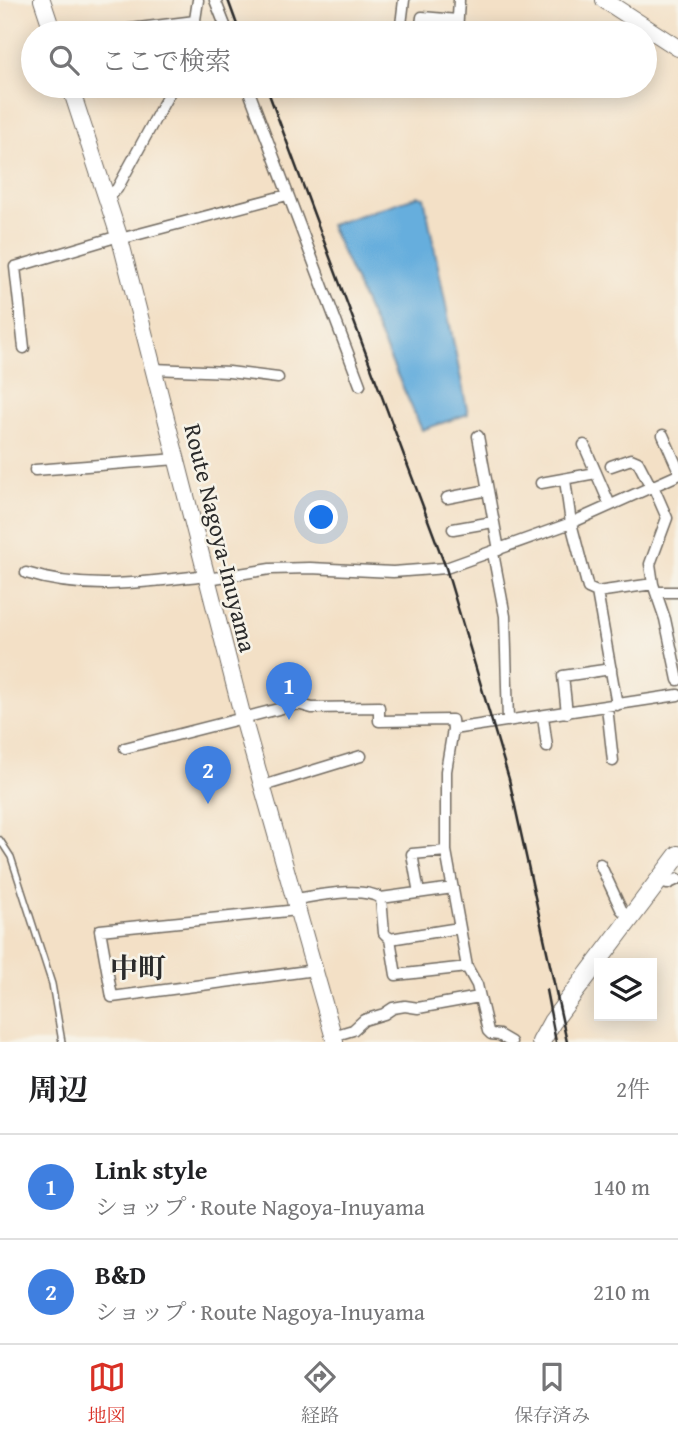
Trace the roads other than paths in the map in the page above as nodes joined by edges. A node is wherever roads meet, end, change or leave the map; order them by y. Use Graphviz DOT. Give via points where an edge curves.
graph roads {
  1 [pos="42,0"];
  2 [pos="198,0"];
  3 [pos="215,0"];
  4 [pos="404,0"];
  5 [pos="459,0"];
  6 [pos="604,0"];
  7 [pos="457,20"];
  8 [pos="49,21"];
  9 [pos="195,21"];
  10 [pos="223,21"];
  11 [pos="401,21"];
  12 [pos="422,21"];
  13 [pos="636,21"];
  14 [pos="657,34"];
  15 [pos="678,48"];
  16 [pos="74,98"];
  17 [pos="166,98"];
  18 [pos="251,98"];
  19 [pos="287,195"];
  20 [pos="107,197"];
  21 [pos="120,238"];
  22 [pos="24,348"];
  23 [pos="153,369"];
  24 [pos="278,378"];
  25 [pos="360,385"];
  26 [pos="663,435"];
  27 [pos="478,436"];
  28 [pos="584,445"];
  29 [pos="177,459"];
  30 [pos="611,466"];
  31 [pos="678,469"];
  32 [pos="35,470"];
  33 [pos="596,474"];
  34 [pos="678,475"];
  35 [pos="565,480"];
  36 [pos="541,483"];
  37 [pos="652,486"];
  38 [pos="488,490"];
  39 [pos="447,498"];
  40 [pos="610,505"];
  41 [pos="673,516"];
  42 [pos="494,522"];
  43 [pos="571,523"];
  44 [pos="453,529"];
  45 [pos="496,552"];
  46 [pos="26,573"];
  47 [pos="208,577"];
  48 [pos="654,588"];
  49 [pos="597,592"];
  50 [pos="678,592"];
  51 [pos="611,668"];
  52 [pos="678,675"];
  53 [pos="678,695"];
  54 [pos="612,706"];
  55 [pos="567,713"];
  56 [pos="543,716"];
  57 [pos="243,718"];
  58 [pos="508,721"];
  59 [pos="453,729"];
  60 [pos="547,747"];
  61 [pos="125,748"];
  62 [pos="361,756"];
  63 [pos="613,761"];
  64 [pos="263,786"];
  65 [pos="0,841"];
  66 [pos="446,851"];
  67 [pos="678,855"];
  68 [pos="600,864"];
  69 [pos="678,879"];
  70 [pos="659,882"];
  71 [pos="453,888"];
  72 [pos="419,893"];
  73 [pos="381,898"];
  74 [pos="296,904"];
  75 [pos="631,919"];
  76 [pos="459,928"];
  77 [pos="390,939"];
  78 [pos="467,967"];
  79 [pos="315,970"];
  80 [pos="479,997"];
  81 [pos="334,1039"];
  82 [pos="62,1042"];
  83 [pos="511,1042"];
  84 [pos="541,1042"];
  1 -- 8 [label="main road"];
  2 -- 9 [label="street"];
  3 -- 10 [label="street"];
  4 -- 11 [label="street"];
  5 -- 7 [label="street"];
  6 -- 13 [label="main road"];
  7 -- 12 [label="street" via="422,17"];
  14 -- 15 [label="main road"];
  16 -- 20 [label="main road, Route Nagoya-Inuyama"];
  17 -- 20 [label="street" via="117,189"];
  18 -- 19 [label="street"];
  19 -- 21 [label="street"];
  19 -- 25 [label="street"];
  20 -- 21 [label="main road, Route Nagoya-Inuyama"];
  21 -- 22 [label="street" via="15,267"];
  21 -- 23 [label="main road, Route Nagoya-Inuyama"];
  23 -- 24 [label="street"];
  23 -- 29 [label="main road, Route Nagoya-Inuyama"];
  26 -- 31 [label="street"];
  27 -- 38 [label="street"];
  28 -- 33 [label="street"];
  29 -- 32 [label="street"];
  29 -- 47 [label="main road, Route Nagoya-Inuyama"];
  30 -- 37 [label="street" via="638,461"];
  33 -- 35 [label="street"];
  33 -- 40 [label="street"];
  34 -- 37 [label="street"];
  35 -- 36 [label="street"];
  35 -- 43 [label="street"];
  37 -- 40 [label="street"];
  37 -- 41 [label="street"];
  38 -- 39 [label="street"];
  38 -- 42 [label="street"];
  40 -- 43 [label="street"];
  41 -- 48 [label="street" via="650,564"];
  42 -- 44 [label="street"];
  42 -- 45 [label="street"];
  43 -- 45 [label="street"];
  43 -- 49 [label="street" via="588,588"];
  45 -- 47 [label="street" via="425,572 310,568"];
  45 -- 58 [label="street" via="505,616"];
  46 -- 47 [label="street" via="72,584"];
  47 -- 57 [label="main road, Route Nagoya-Inuyama"];
  48 -- 49 [label="street"];
  48 -- 50 [label="street"];
  48 -- 52 [label="street"];
  49 -- 51 [label="street"];
  51 -- 54 [label="street"];
  51 -- 55 [label="street" via="563,676"];
  53 -- 54 [label="street"];
  54 -- 55 [label="street"];
  54 -- 63 [label="street"];
  55 -- 56 [label="street"];
  56 -- 58 [label="street"];
  56 -- 60 [label="street"];
  57 -- 59 [label="street" via="298,704 312,708 380,701 379,721 452,720"];
  57 -- 61 [label="street"];
  57 -- 64 [label="main road, Route Nagoya-Inuyama"];
  58 -- 59 [label="street"];
  59 -- 66 [label="street" via="446,771"];
  62 -- 64 [label="street"];
  64 -- 74 [label="main road, Route Nagoya-Inuyama"];
  65 -- 82 [label="lane" via="12,857 52,984"];
  66 -- 71 [label="street"];
  66 -- 72 [label="street" via="412,854"];
  67 -- 70 [label="main road"];
  68 -- 75 [label="street" via="621,909"];
  69 -- 70 [label="street"];
  70 -- 75 [label="main road"];
  71 -- 72 [label="street"];
  71 -- 76 [label="street"];
  72 -- 73 [label="street"];
  73 -- 74 [label="street" via="372,893 335,894"];
  73 -- 77 [label="street" via="384,933"];
  74 -- 79 [label="main road, Route Nagoya-Inuyama"];
  74 -- 79 [label="street" via="100,930 112,997"];
  75 -- 84 [label="main road"];
  76 -- 77 [label="street"];
  76 -- 78 [label="street"];
  77 -- 78 [label="street" via="396,975"];
  78 -- 80 [label="street"];
  79 -- 81 [label="main road, Route Nagoya-Inuyama"];
  80 -- 81 [label="street" via="393,1008"];
  80 -- 83 [label="street" via="488,1031"];
}
